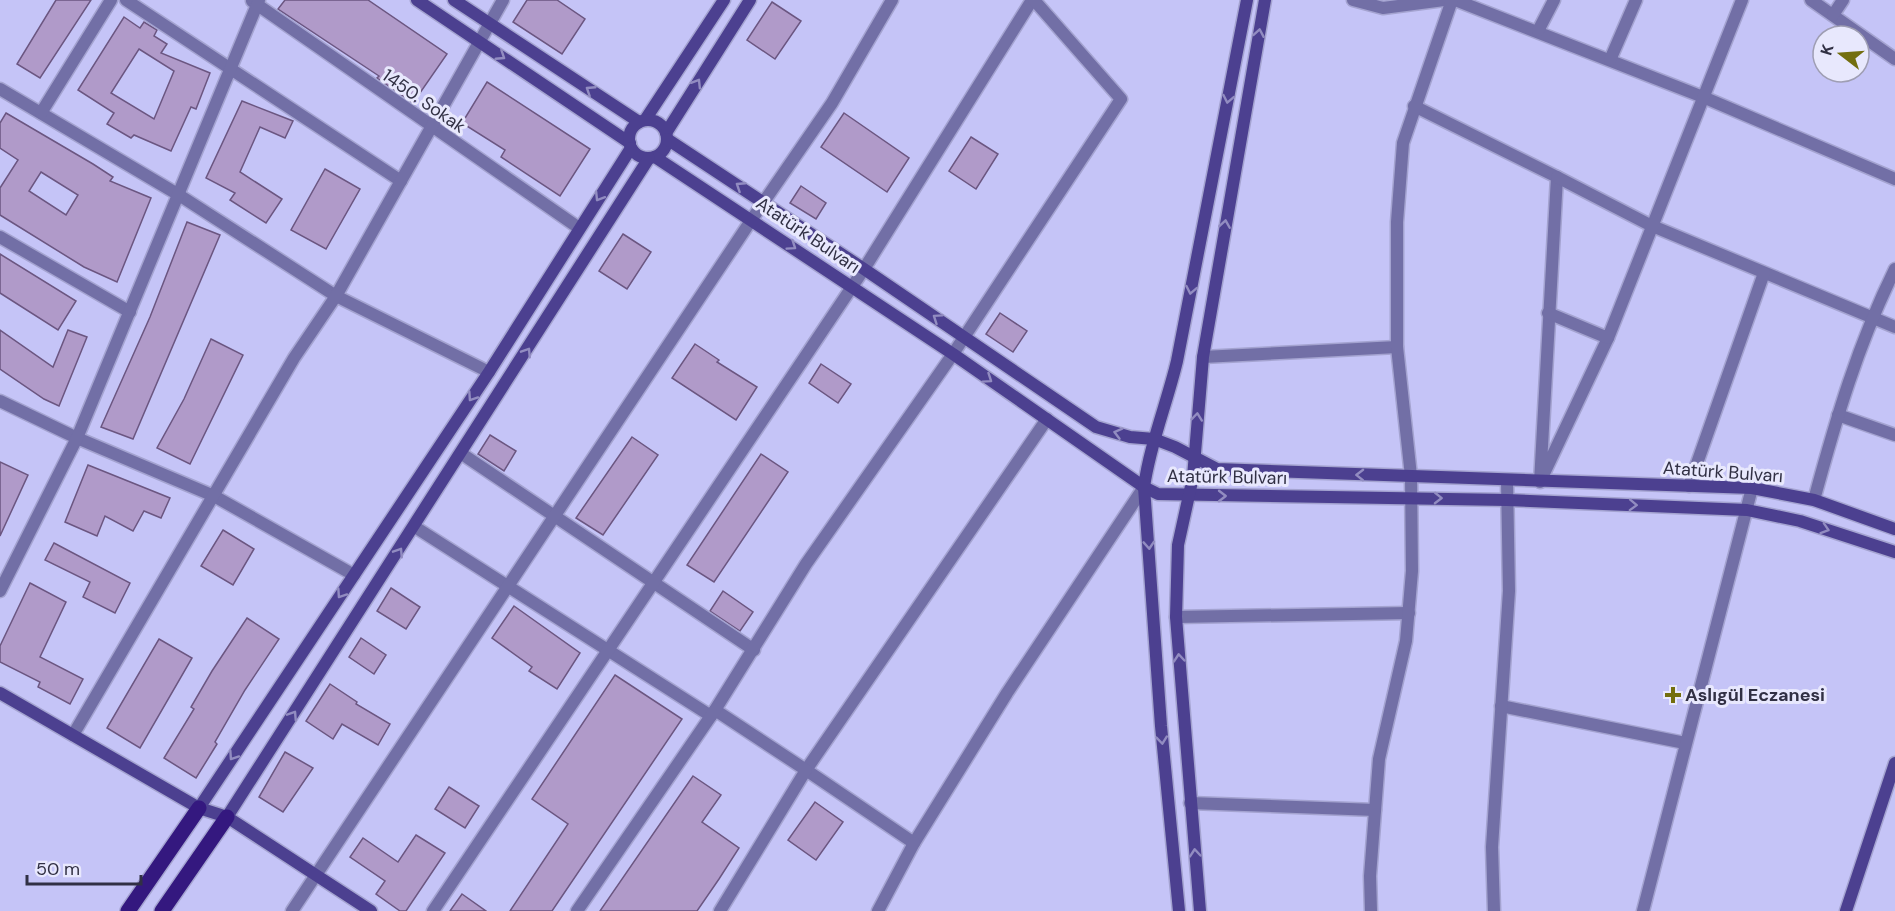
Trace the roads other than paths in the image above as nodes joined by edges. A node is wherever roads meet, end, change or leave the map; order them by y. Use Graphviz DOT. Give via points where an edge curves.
graph roads {
  1 [pos="111,0"];
  2 [pos="126,0"];
  3 [pos="417,0"];
  4 [pos="454,0"];
  5 [pos="502,0"];
  6 [pos="724,0"];
  7 [pos="750,0"];
  8 [pos="892,0"];
  9 [pos="1033,0"];
  10 [pos="1247,0"];
  11 [pos="1265,0"];
  12 [pos="1353,0"];
  13 [pos="1444,0"];
  14 [pos="1454,0"];
  15 [pos="1554,0"];
  16 [pos="1636,0"];
  17 [pos="1742,0"];
  18 [pos="1811,0"];
  19 [pos="1843,0"];
  20 [pos="256,2"];
  21 [pos="1833,15"];
  22 [pos="488,23"];
  23 [pos="1538,31"];
  24 [pos="480,42"];
  25 [pos="1895,59"];
  26 [pos="1610,60"];
  27 [pos="231,68"];
  28 [pos="0,89"];
  29 [pos="1703,98"];
  30 [pos="1414,106"];
  31 [pos="41,113"];
  32 [pos="642,121"];
  33 [pos="431,128"];
  34 [pos="667,136"];
  35 [pos="630,145"];
  36 [pos="652,158"];
  37 [pos="1557,177"];
  38 [pos="1895,178"];
  39 [pos="401,181"];
  40 [pos="179,195"];
  41 [pos="764,201"];
  42 [pos="752,219"];
  43 [pos="1650,225"];
  44 [pos="579,228"];
  45 [pos="0,237"];
  46 [pos="864,269"];
  47 [pos="1895,269"];
  48 [pos="1764,273"];
  49 [pos="852,287"];
  50 [pos="336,296"];
  51 [pos="130,312"];
  52 [pos="1548,313"];
  53 [pos="1871,318"];
  54 [pos="1895,327"];
  55 [pos="964,336"];
  56 [pos="1608,338"];
  57 [pos="1397,347"];
  58 [pos="953,354"];
  59 [pos="1203,357"];
  60 [pos="489,372"];
  61 [pos="0,401"];
  62 [pos="1838,415"];
  63 [pos="1047,419"];
  64 [pos="1895,435"];
  65 [pos="77,438"];
  66 [pos="1154,439"];
  67 [pos="462,454"];
  68 [pos="1193,457"];
  69 [pos="1411,476"];
  70 [pos="1507,481"];
  71 [pos="1540,482"];
  72 [pos="1689,486"];
  73 [pos="1144,487"];
  74 [pos="1752,488"];
  75 [pos="214,496"];
  76 [pos="1188,496"];
  77 [pos="1412,498"];
  78 [pos="1507,500"];
  79 [pos="1814,500"];
  80 [pos="1747,510"];
  81 [pos="555,515"];
  82 [pos="415,527"];
  83 [pos="1895,529"];
  84 [pos="1895,552"];
  85 [pos="354,575"];
  86 [pos="654,584"];
  87 [pos="508,586"];
  88 [pos="0,591"];
  89 [pos="1409,613"];
  90 [pos="1176,616"];
  91 [pos="754,650"];
  92 [pos="609,651"];
  93 [pos="0,693"];
  94 [pos="1501,706"];
  95 [pos="713,713"];
  96 [pos="73,735"];
  97 [pos="1685,743"];
  98 [pos="1895,763"];
  99 [pos="806,770"];
  100 [pos="1190,803"];
  101 [pos="199,807"];
  102 [pos="1375,810"];
  103 [pos="227,817"];
  104 [pos="914,843"];
  105 [pos="316,875"];
  106 [pos="128,911"];
  107 [pos="162,911"];
  108 [pos="292,911"];
  109 [pos="371,911"];
  110 [pos="433,911"];
  111 [pos="577,911"];
  112 [pos="720,911"];
  113 [pos="878,911"];
  114 [pos="1179,911"];
  115 [pos="1200,911"];
  116 [pos="1371,911"];
  117 [pos="1494,911"];
  118 [pos="1643,911"];
  119 [pos="1846,911"];
  1 -- 31 [label="street"];
  2 -- 27 [label="street"];
  3 -- 24 [label="main road"];
  4 -- 22 [label="main road"];
  5 -- 22 [label="street"];
  6 -- 32 [label="main road"];
  34 -- 7 [label="main road, one-way"];
  8 -- 41 [label="street" via="832,103"];
  9 -- 46 [label="street"];
  9 -- 55 [label="street" via="1121,99"];
  10 -- 66 [label="main road, one-way" via="1177,361"];
  59 -- 11 [label="main road, one-way"];
  12 -- 13 [label="street" via="1383,8"];
  14 -- 23 [label="street"];
  14 -- 30 [label="street"];
  15 -- 23 [label="street"];
  16 -- 26 [label="street"];
  17 -- 29 [label="street"];
  18 -- 21 [label="street"];
  19 -- 21 [label="street"];
  20 -- 27 [label="street"];
  20 -- 33 [label="street, 1450. Sokak"];
  21 -- 25 [label="street"];
  22 -- 24 [label="street"];
  32 -- 22 [label="main road, one-way"];
  23 -- 26 [label="street"];
  24 -- 33 [label="street"];
  24 -- 35 [label="main road, one-way"];
  26 -- 29 [label="street"];
  27 -- 39 [label="street"];
  27 -- 40 [label="street"];
  28 -- 31 [label="street"];
  29 -- 38 [label="street"];
  29 -- 43 [label="street"];
  30 -- 37 [label="street"];
  30 -- 57 [label="street" via="1403,142 1397,222"];
  31 -- 40 [label="street"];
  32 -- 34 [label="main road" via="656,121"];
  32 -- 35 [label="main road" via="631,131"];
  33 -- 39 [label="street"];
  33 -- 44 [label="street, 1450. Sokak"];
  34 -- 36 [label="main road" via="664,150"];
  41 -- 34 [label="main road, Atatürk Bulvarı, one-way"];
  35 -- 36 [label="main road" via="639,156"];
  35 -- 44 [label="main road, one-way"];
  36 -- 42 [label="main road, Atatürk Bulvarı"];
  67 -- 36 [label="main road, one-way"];
  37 -- 43 [label="street"];
  37 -- 52 [label="street"];
  39 -- 50 [label="street"];
  40 -- 50 [label="street"];
  40 -- 51 [label="street"];
  41 -- 42 [label="street"];
  41 -- 46 [label="main road, Atatürk Bulvarı"];
  42 -- 49 [label="main road, Atatürk Bulvarı, one-way"];
  42 -- 81 [label="street"];
  43 -- 48 [label="street"];
  43 -- 56 [label="street"];
  44 -- 60 [label="main road"];
  45 -- 51 [label="street"];
  46 -- 49 [label="street"];
  55 -- 46 [label="main road, Atatürk Bulvarı, one-way"];
  47 -- 53 [label="street"];
  48 -- 53 [label="street"];
  48 -- 72 [label="street"];
  49 -- 58 [label="main road, Atatürk Bulvarı"];
  49 -- 86 [label="street"];
  50 -- 60 [label="street"];
  50 -- 75 [label="street" via="294,358"];
  51 -- 65 [label="street"];
  52 -- 56 [label="street"];
  52 -- 71 [label="street"];
  53 -- 54 [label="street"];
  53 -- 62 [label="street"];
  55 -- 58 [label="street"];
  66 -- 55 [label="main road, Atatürk Bulvarı, one-way" via="1096,427"];
  56 -- 71 [label="street"];
  57 -- 59 [label="street"];
  57 -- 69 [label="street"];
  58 -- 63 [label="main road, Atatürk Bulvarı, one-way"];
  58 -- 91 [label="street" via="806,564"];
  68 -- 59 [label="main road, one-way"];
  60 -- 85 [label="main road, one-way"];
  61 -- 65 [label="street"];
  62 -- 64 [label="street"];
  62 -- 79 [label="street"];
  63 -- 73 [label="main road, Atatürk Bulvarı"];
  63 -- 99 [label="street"];
  65 -- 75 [label="street"];
  65 -- 88 [label="street"];
  66 -- 68 [label="main road, Atatürk Bulvarı"];
  66 -- 73 [label="main road"];
  67 -- 81 [label="street"];
  67 -- 82 [label="main road"];
  69 -- 68 [label="main road, Atatürk Bulvarı, one-way" via="1217,469"];
  68 -- 76 [label="main road"];
  69 -- 70 [label="main road, Atatürk Bulvarı"];
  69 -- 77 [label="street"];
  70 -- 71 [label="main road, Atatürk Bulvarı"];
  70 -- 78 [label="street"];
  71 -- 72 [label="main road, Atatürk Bulvarı"];
  72 -- 74 [label="main road, Atatürk Bulvarı"];
  73 -- 76 [label="main road, Atatürk Bulvarı" via="1158,494"];
  73 -- 104 [label="street" via="1007,693"];
  73 -- 114 [label="main road, one-way"];
  74 -- 79 [label="main road, Atatürk Bulvarı"];
  74 -- 80 [label="street"];
  75 -- 85 [label="street"];
  75 -- 96 [label="street"];
  76 -- 77 [label="main road, Atatürk Bulvarı, one-way"];
  76 -- 90 [label="main road" via="1178,545"];
  77 -- 78 [label="main road, Atatürk Bulvarı, one-way"];
  77 -- 89 [label="street"];
  78 -- 80 [label="main road, Atatürk Bulvarı, one-way"];
  78 -- 94 [label="street" via="1509,591"];
  79 -- 83 [label="main road, Atatürk Bulvarı"];
  80 -- 84 [label="main road, Atatürk Bulvarı, one-way" via="1800,521"];
  80 -- 97 [label="street"];
  81 -- 86 [label="street"];
  81 -- 87 [label="street"];
  82 -- 87 [label="street"];
  103 -- 82 [label="main road, one-way"];
  85 -- 101 [label="main road, one-way"];
  86 -- 91 [label="street"];
  86 -- 92 [label="street"];
  87 -- 92 [label="street"];
  87 -- 105 [label="street"];
  89 -- 90 [label="street"];
  89 -- 102 [label="street" via="1379,759"];
  100 -- 90 [label="main road, one-way"];
  91 -- 95 [label="street"];
  92 -- 95 [label="street"];
  92 -- 110 [label="street"];
  93 -- 96 [label="main road"];
  94 -- 97 [label="street"];
  94 -- 117 [label="street" via="1492,847"];
  95 -- 99 [label="street"];
  95 -- 111 [label="street"];
  96 -- 101 [label="main road"];
  97 -- 118 [label="street"];
  98 -- 119 [label="main road"];
  99 -- 104 [label="street"];
  99 -- 112 [label="street"];
  100 -- 102 [label="street"];
  115 -- 100 [label="main road, one-way"];
  101 -- 103 [label="main road"];
  101 -- 106 [label="main road"];
  102 -- 116 [label="street"];
  103 -- 105 [label="main road"];
  103 -- 107 [label="main road"];
  104 -- 113 [label="street"];
  105 -- 108 [label="street"];
  105 -- 109 [label="main road"];
}
